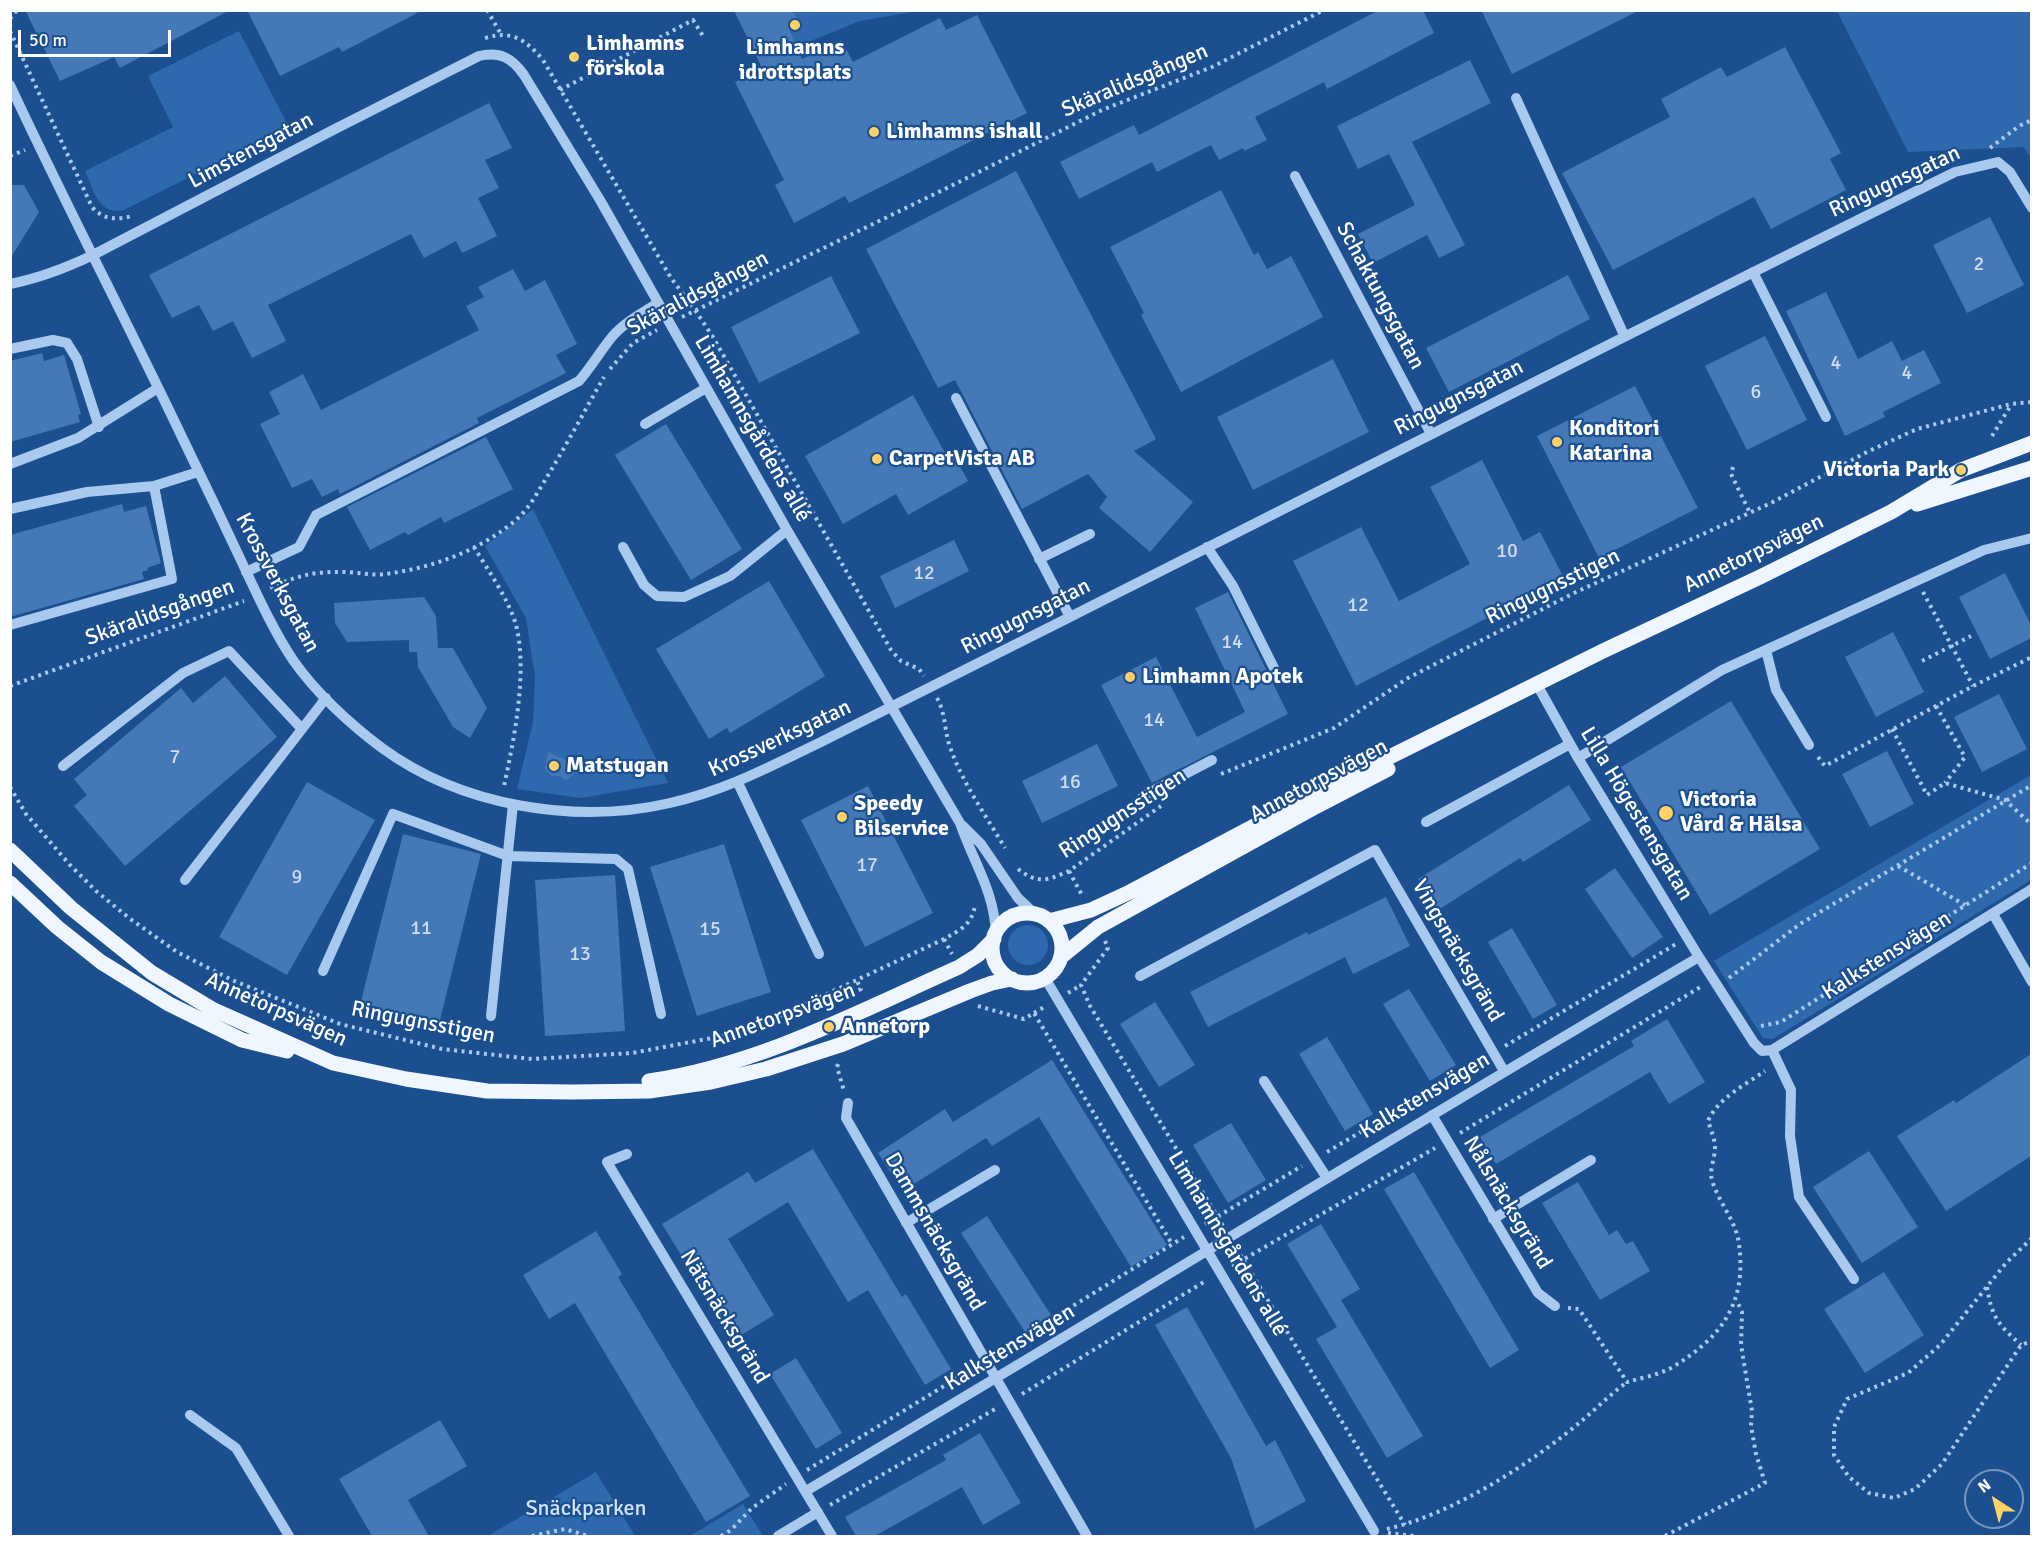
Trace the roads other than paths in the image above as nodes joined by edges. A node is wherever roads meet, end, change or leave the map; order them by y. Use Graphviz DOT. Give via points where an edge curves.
graph roads {
  1 [pos="507,57"];
  2 [pos="10,85"];
  3 [pos="1516,98"];
  4 [pos="1295,176"];
  5 [pos="2031,208"];
  6 [pos="93,255"];
  7 [pos="1753,272"];
  8 [pos="10,284"];
  9 [pos="658,303"];
  10 [pos="1624,335"];
  11 [pos="10,349"];
  12 [pos="158,388"];
  13 [pos="706,388"];
  14 [pos="956,398"];
  15 [pos="1826,417"];
  16 [pos="645,424"];
  17 [pos="99,427"];
  18 [pos="1431,434"];
  19 [pos="2031,443"];
  20 [pos="10,464"];
  21 [pos="2031,468"];
  22 [pos="198,472"];
  23 [pos="154,486"];
  24 [pos="10,509"];
  25 [pos="1891,512"];
  26 [pos="787,530"];
  27 [pos="1090,534"];
  28 [pos="2031,538"];
  29 [pos="623,547"];
  30 [pos="1207,548"];
  31 [pos="1040,559"];
  32 [pos="246,572"];
  33 [pos="1070,617"];
  34 [pos="10,625"];
  35 [pos="1766,650"];
  36 [pos="1603,651"];
  37 [pos="1274,668"];
  38 [pos="1540,690"];
  39 [pos="326,699"];
  40 [pos="892,708"];
  41 [pos="302,729"];
  42 [pos="1570,744"];
  43 [pos="1809,745"];
  44 [pos="1578,758"];
  45 [pos="1212,760"];
  46 [pos="63,766"];
  47 [pos="738,783"];
  48 [pos="1143,796"];
  49 [pos="513,804"];
  50 [pos="1426,822"];
  51 [pos="960,823"];
  52 [pos="10,850"];
  53 [pos="508,856"];
  54 [pos="185,880"];
  55 [pos="10,883"];
  56 [pos="2031,889"];
  57 [pos="10,890"];
  58 [pos="29,901"];
  59 [pos="1992,914"];
  60 [pos="1042,918"];
  61 [pos="995,937"];
  62 [pos="819,954"];
  63 [pos="1061,957"];
  64 [pos="1699,957"];
  65 [pos="323,971"];
  66 [pos="1140,976"];
  67 [pos="1045,978"];
  68 [pos="1012,979"];
  69 [pos="2031,982"];
  70 [pos="661,1014"];
  71 [pos="491,1016"];
  72 [pos="1772,1050"];
  73 [pos="333,1063"];
  74 [pos="1504,1071"];
  75 [pos="1264,1081"];
  76 [pos="572,1092"];
  77 [pos="848,1103"];
  78 [pos="1432,1115"];
  79 [pos="627,1154"];
  80 [pos="1591,1160"];
  81 [pos="995,1170"];
  82 [pos="1327,1178"];
  83 [pos="1493,1219"];
  84 [pos="906,1223"];
  85 [pos="1207,1251"];
  86 [pos="1854,1279"];
  87 [pos="1555,1306"];
  88 [pos="996,1379"];
  89 [pos="190,1416"];
  90 [pos="806,1491"];
  91 [pos="818,1512"];
  92 [pos="1374,1531"];
  93 [pos="289,1536"];
  94 [pos="778,1536"];
  95 [pos="832,1536"];
  96 [pos="1087,1536"];
  1 -- 6 [label="street, Limstensgatan" via="492,53 479,56"];
  1 -- 9 [label="street, Limhamnsgårdens allé" via="524,75"];
  2 -- 6 [label="street, Krossverksgatan"];
  3 -- 10 [label="street"];
  4 -- 18 [label="street, Schaktungsgatan"];
  5 -- 7 [label="street, Ringugnsgatan" via="2010,172 1998,162 1980,166 1955,172"];
  6 -- 8 [label="street, Limstensgatan" via="32,280"];
  6 -- 12 [label="street, Krossverksgatan"];
  7 -- 10 [label="street, Ringugnsgatan"];
  7 -- 15 [label="street"];
  9 -- 13 [label="street, Limhamnsgårdens allé"];
  9 -- 32 [label="street" via="612,337 579,381 316,515 299,547"];
  10 -- 18 [label="street, Ringugnsgatan"];
  11 -- 17 [label="street" via="53,340 67,343 77,359"];
  12 -- 17 [label="street"];
  12 -- 22 [label="street, Krossverksgatan"];
  13 -- 16 [label="street"];
  13 -- 26 [label="street, Limhamnsgårdens allé"];
  14 -- 31 [label="street"];
  17 -- 20 [label="street"];
  18 -- 30 [label="street, Ringugnsgatan"];
  19 -- 25 [label="main road, Annetorpsvägen" via="1961,470"];
  21 -- 25 [label="main road, Annetorpsvägen"];
  22 -- 23 [label="street"];
  22 -- 32 [label="street, Krossverksgatan"];
  23 -- 24 [label="street" via="87,492"];
  23 -- 34 [label="street" via="172,579"];
  25 -- 36 [label="main road, Annetorpsvägen"];
  26 -- 29 [label="street" via="730,576 684,597 657,596 644,585"];
  26 -- 40 [label="street, Limhamnsgårdens allé"];
  27 -- 31 [label="street"];
  28 -- 35 [label="street" via="1984,550"];
  30 -- 33 [label="street, Ringugnsgatan"];
  30 -- 37 [label="street" via="1233,586"];
  31 -- 33 [label="street"];
  32 -- 39 [label="street, Krossverksgatan" via="295,663"];
  33 -- 40 [label="street, Ringugnsgatan"];
  35 -- 43 [label="street" via="1776,690"];
  35 -- 44 [label="street" via="1722,670"];
  36 -- 38 [label="main road, Annetorpsvägen"];
  36 -- 60 [label="main road, Annetorpsvägen" via="1313,795 1130,892 1091,910"];
  38 -- 42 [label="street, Lilla Högestensgatan"];
  38 -- 63 [label="main road, Annetorpsvägen" via="1317,806 1105,924"];
  39 -- 41 [label="street"];
  39 -- 49 [label="street, Krossverksgatan" via="384,750 413,768 455,787"];
  40 -- 47 [label="street, Krossverksgatan"];
  40 -- 51 [label="street, Limhamnsgårdens allé"];
  41 -- 46 [label="street" via="229,651 183,673"];
  41 -- 54 [label="street"];
  42 -- 44 [label="street, Lilla Högestensgatan"];
  42 -- 50 [label="street"];
  44 -- 64 [label="street, Lilla Högestensgatan"];
  45 -- 48 [label="street"];
  47 -- 49 [label="street, Krossverksgatan" via="665,804 627,810"];
  47 -- 62 [label="street"];
  49 -- 53 [label="street"];
  51 -- 60 [label="street, Limhamnsgårdens allé" via="981,844 1018,898"];
  51 -- 61 [label="street, Limhamnsgårdens allé" via="987,886 994,910"];
  52 -- 73 [label="main road, Annetorpsvägen" via="71,909 152,973 212,1009"];
  53 -- 65 [label="street" via="393,814"];
  53 -- 70 [label="street" via="616,859 628,869"];
  53 -- 71 [label="street"];
  55 -- 58 [label="main road"];
  56 -- 59 [label="street, Kalkstensvägen"];
  57 -- 58 [label="main road"];
  58 -- 73 [label="main road" via="101,962 169,1004 242,1040"];
  59 -- 69 [label="street"];
  59 -- 72 [label="street, Kalkstensvägen"];
  60 -- 61 [label="main road, Annetorpsvägen" via="1023,914 1010,918"];
  60 -- 63 [label="main road" via="1060,937"];
  61 -- 68 [label="main road" via="993,953 997,966"];
  61 -- 76 [label="main road, Annetorpsvägen" via="959,967 829,1028 743,1059 659,1080"];
  63 -- 67 [label="main road, Annetorpsvägen"];
  64 -- 72 [label="street" via="1754,1043 1762,1051"];
  64 -- 74 [label="street, Kalkstensvägen"];
  66 -- 74 [label="street, Vingsnäcksgränd" via="1375,850"];
  67 -- 68 [label="main road, Annetorpsvägen" via="1025,983"];
  67 -- 85 [label="street, Limhamnsgårdens allé"];
  68 -- 76 [label="main road, Annetorpsvägen" via="970,991 843,1044 766,1069 648,1091"];
  72 -- 86 [label="street" via="1791,1090 1790,1136 1798,1197"];
  73 -- 76 [label="main road, Annetorpsvägen" via="487,1091"];
  74 -- 78 [label="street, Kalkstensvägen"];
  75 -- 82 [label="street"];
  77 -- 84 [label="street, Dammsnäcksgränd" via="846,1118"];
  78 -- 82 [label="street, Kalkstensvägen"];
  78 -- 83 [label="street, Nålsnäcksgränd"];
  79 -- 90 [label="street, Nätsnäcksgränd" via="607,1162"];
  80 -- 83 [label="street"];
  81 -- 84 [label="street"];
  82 -- 85 [label="street, Kalkstensvägen"];
  83 -- 87 [label="street, Nålsnäcksgränd" via="1538,1293"];
  84 -- 88 [label="street, Dammsnäcksgränd"];
  85 -- 88 [label="street, Kalkstensvägen"];
  85 -- 92 [label="street, Limhamnsgårdens allé"];
  88 -- 90 [label="street, Kalkstensvägen"];
  88 -- 96 [label="street, Dammsnäcksgränd"];
  89 -- 93 [label="street" via="236,1448"];
  90 -- 91 [label="street, Nätsnäcksgränd"];
  91 -- 94 [label="street"];
  91 -- 95 [label="street, Nätsnäcksgränd"];
}
